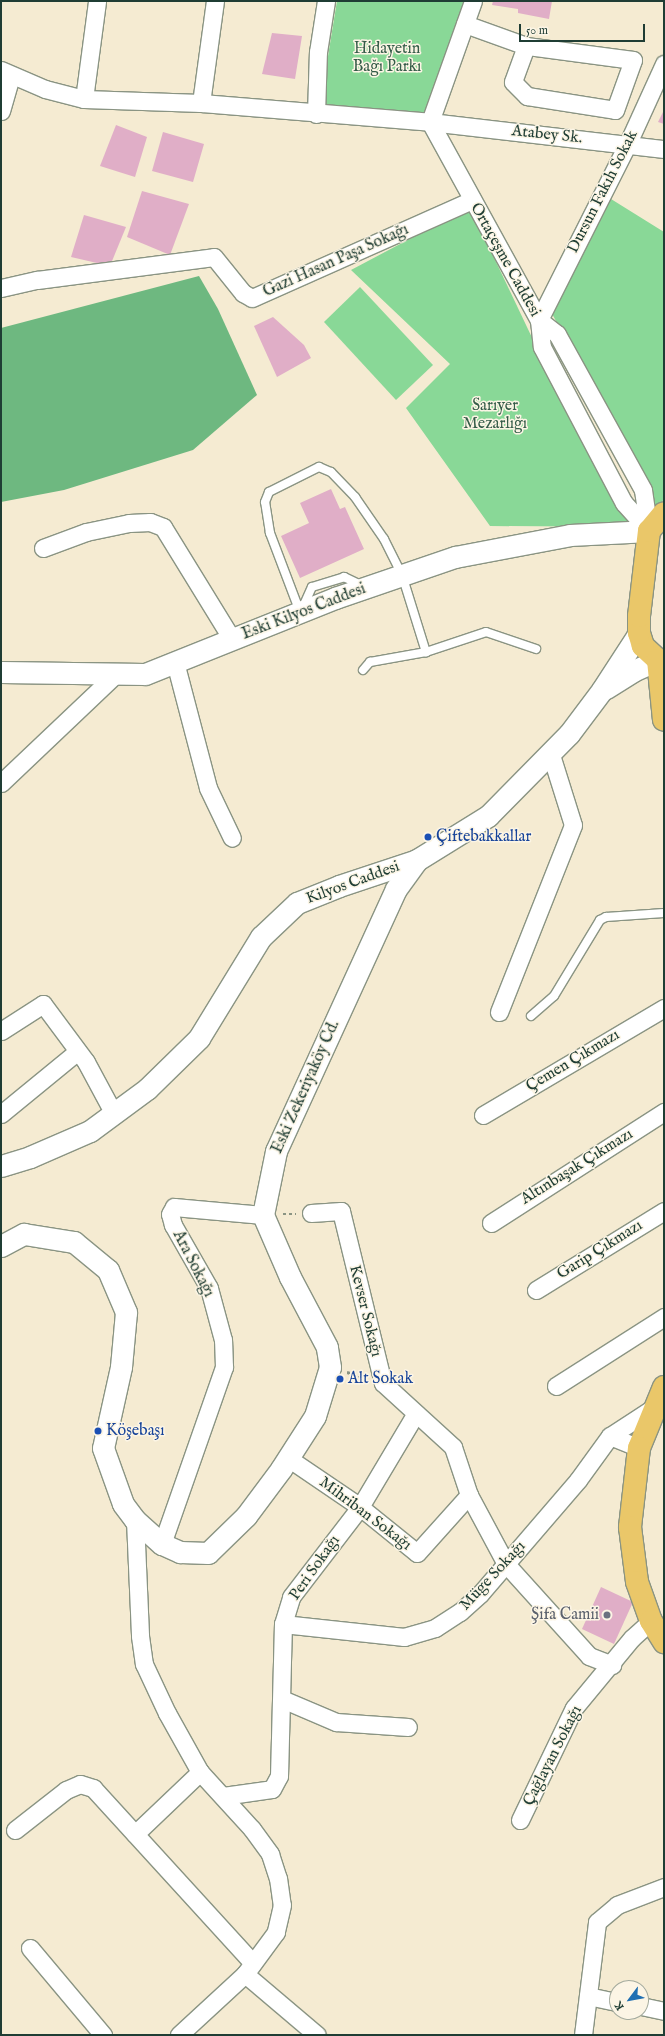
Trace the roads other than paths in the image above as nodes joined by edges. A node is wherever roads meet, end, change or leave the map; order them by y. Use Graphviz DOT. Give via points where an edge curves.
graph roads {
  1 [pos="97,1"];
  2 [pos="216,1"];
  3 [pos="326,1"];
  4 [pos="473,1"];
  5 [pos="465,24"];
  6 [pos="526,46"];
  7 [pos="664,64"];
  8 [pos="6,72"];
  9 [pos="84,99"];
  10 [pos="201,103"];
  11 [pos="1,111"];
  12 [pos="316,114"];
  13 [pos="430,122"];
  14 [pos="628,143"];
  15 [pos="664,149"];
  16 [pos="472,200"];
  17 [pos="1,288"];
  18 [pos="539,320"];
  19 [pos="664,513"];
  20 [pos="649,531"];
  21 [pos="43,548"];
  22 [pos="402,575"];
  23 [pos="300,612"];
  24 [pos="639,633"];
  25 [pos="232,640"];
  26 [pos="536,649"];
  27 [pos="426,652"];
  28 [pos="661,660"];
  29 [pos="176,662"];
  30 [pos="363,670"];
  31 [pos="1,672"];
  32 [pos="117,674"];
  33 [pos="602,690"];
  34 [pos="664,720"];
  35 [pos="551,755"];
  36 [pos="1,783"];
  37 [pos="232,838"];
  38 [pos="417,860"];
  39 [pos="664,913"];
  40 [pos="664,1008"];
  41 [pos="499,1012"];
  42 [pos="531,1016"];
  43 [pos="1,1031"];
  44 [pos="78,1051"];
  45 [pos="664,1112"];
  46 [pos="1,1114"];
  47 [pos="114,1114"];
  48 [pos="483,1115"];
  49 [pos="1,1166"];
  50 [pos="664,1211"];
  51 [pos="310,1213"];
  52 [pos="263,1216"];
  53 [pos="491,1222"];
  54 [pos="1,1246"];
  55 [pos="536,1290"];
  56 [pos="664,1317"];
  57 [pos="556,1386"];
  58 [pos="662,1403"];
  59 [pos="416,1413"];
  60 [pos="610,1436"];
  61 [pos="639,1448"];
  62 [pos="288,1458"];
  63 [pos="469,1495"];
  64 [pos="360,1507"];
  65 [pos="135,1520"];
  66 [pos="162,1544"];
  67 [pos="506,1564"];
  68 [pos="652,1621"];
  69 [pos="284,1624"];
  70 [pos="664,1642"];
  71 [pos="612,1665"];
  72 [pos="282,1699"];
  73 [pos="408,1727"];
  74 [pos="200,1772"];
  75 [pos="223,1796"];
  76 [pos="520,1820"];
  77 [pos="15,1830"];
  78 [pos="135,1834"];
  79 [pos="664,1887"];
  80 [pos="30,1948"];
  81 [pos="249,1968"];
  82 [pos="588,1996"];
  83 [pos="609,2000"];
  84 [pos="649,2008"];
  85 [pos="664,2011"];
  86 [pos="103,2035"];
  87 [pos="179,2035"];
  88 [pos="317,2035"];
  89 [pos="583,2035"];
  1 -- 9 [label="street"];
  2 -- 10 [label="street"];
  3 -- 12 [label="street" via="318,52"];
  4 -- 5 [label="street"];
  5 -- 6 [label="street"];
  5 -- 13 [label="street"];
  6 -- 6 [label="street" via="513,82 527,96 614,110 633,60"];
  7 -- 14 [label="street, Dursun Fakıh Sokak"];
  8 -- 9 [label="street, Atabey Sk." via="45,89"];
  8 -- 11 [label="street"];
  9 -- 10 [label="street, Atabey Sk."];
  10 -- 12 [label="street, Atabey Sk."];
  12 -- 13 [label="street, Atabey Sk."];
  13 -- 14 [label="street, Atabey Sk."];
  13 -- 16 [label="street, Ortaçeşme Caddesi"];
  14 -- 15 [label="street, Atabey Sk."];
  14 -- 18 [label="street, Dursun Fakıh Sokak"];
  16 -- 17 [label="street, Gazi Hasan Paşa Sokağı" via="252,298 243,293 214,256 37,280"];
  16 -- 18 [label="street, Ortaçeşme Caddesi"];
  18 -- 20 [label="street, Ortaçeşme Caddesi" via="542,347 624,503"];
  18 -- 20 [label="street" via="557,334 643,490"];
  19 -- 20 [label="main road"];
  20 -- 22 [label="street, Eski Kilyos Caddesi" via="570,535 455,557"];
  20 -- 24 [label="main road"];
  21 -- 25 [label="street" via="86,532 129,523 150,522 163,527"];
  22 -- 23 [label="street, Eski Kilyos Caddesi"];
  22 -- 23 [label="lane" via="384,539 355,496 331,472 319,467 269,492 265,502 270,533"];
  22 -- 27 [label="lane"];
  23 -- 25 [label="street, Eski Kilyos Caddesi"];
  24 -- 28 [label="main road" via="642,646"];
  24 -- 33 [label="street, Kilyos Caddesi"];
  25 -- 29 [label="street, Eski Kilyos Caddesi"];
  26 -- 27 [label="lane" via="486,632"];
  27 -- 30 [label="lane" via="370,662"];
  28 -- 33 [label="street" via="633,671"];
  28 -- 34 [label="main road"];
  29 -- 32 [label="street, Eski Kilyos Caddesi" via="145,674"];
  29 -- 37 [label="street" via="208,788"];
  31 -- 32 [label="street, Eski Kilyos Caddesi"];
  32 -- 36 [label="street"];
  33 -- 35 [label="street, Kilyos Caddesi"];
  35 -- 38 [label="street, Kilyos Caddesi" via="488,816"];
  35 -- 41 [label="street" via="573,824"];
  38 -- 47 [label="street, Kilyos Caddesi" via="297,903 261,937 199,1038 147,1089"];
  38 -- 52 [label="street, Eski Zekeriyaköy Cd." via="396,888 276,1150"];
  39 -- 42 [label="lane" via="606,917 600,920 554,996"];
  40 -- 48 [label="street, Çemen Çıkmazı"];
  43 -- 44 [label="street" via="43,1004"];
  44 -- 46 [label="street"];
  44 -- 47 [label="street"];
  45 -- 53 [label="street, Altınbaşak Çıkmazı"];
  47 -- 49 [label="street, Kilyos Caddesi" via="90,1131 30,1157"];
  50 -- 55 [label="street, Garip Çıkmazı"];
  51 -- 59 [label="street, Kevser Sokağı" via="340,1211 383,1383"];
  52 -- 62 [label="street" via="290,1277 327,1347 330,1367 315,1416"];
  52 -- 66 [label="street, Ara Sokağı" via="174,1207 170,1214 173,1225 209,1288 223,1340 224,1367"];
  54 -- 65 [label="street" via="24,1234 74,1242 108,1270 126,1312 121,1367 103,1448 123,1504"];
  56 -- 57 [label="street"];
  58 -- 60 [label="street, Müge Sokağı"];
  58 -- 61 [label="main road"];
  59 -- 63 [label="street" via="453,1447"];
  59 -- 64 [label="street, Peri Sokağı"];
  60 -- 61 [label="street"];
  60 -- 67 [label="street, Müge Sokağı" via="578,1480"];
  61 -- 68 [label="main road" via="630,1527 637,1582"];
  62 -- 64 [label="street, Mihriban Sokağı"];
  62 -- 66 [label="street" via="246,1516 208,1553 180,1552"];
  63 -- 64 [label="street, Mihriban Sokağı" via="417,1553"];
  63 -- 67 [label="street"];
  64 -- 69 [label="street, Peri Sokağı" via="291,1597"];
  65 -- 66 [label="street"];
  65 -- 74 [label="street" via="140,1636 144,1664"];
  67 -- 69 [label="street, Müge Sokağı" via="460,1612 435,1628 404,1637"];
  67 -- 71 [label="street" via="589,1656"];
  68 -- 70 [label="main road"];
  68 -- 71 [label="street, Çağlayan Sokağı" via="632,1638"];
  69 -- 72 [label="street, Peri Sokağı"];
  71 -- 76 [label="street, Çağlayan Sokağı" via="574,1708"];
  72 -- 73 [label="street" via="336,1722"];
  72 -- 75 [label="street, Peri Sokağı" via="279,1776 272,1788"];
  74 -- 75 [label="street"];
  74 -- 78 [label="street"];
  75 -- 81 [label="street" via="252,1828 270,1854 278,1878 282,1905 276,1932"];
  77 -- 78 [label="street" via="66,1790 80,1784 93,1788"];
  78 -- 81 [label="street"];
  79 -- 82 [label="street" via="617,1905 597,1922"];
  80 -- 86 [label="street"];
  81 -- 87 [label="street"];
  81 -- 88 [label="street"];
  82 -- 83 [label="street"];
  82 -- 89 [label="street"];
  84 -- 85 [label="street"];
}
